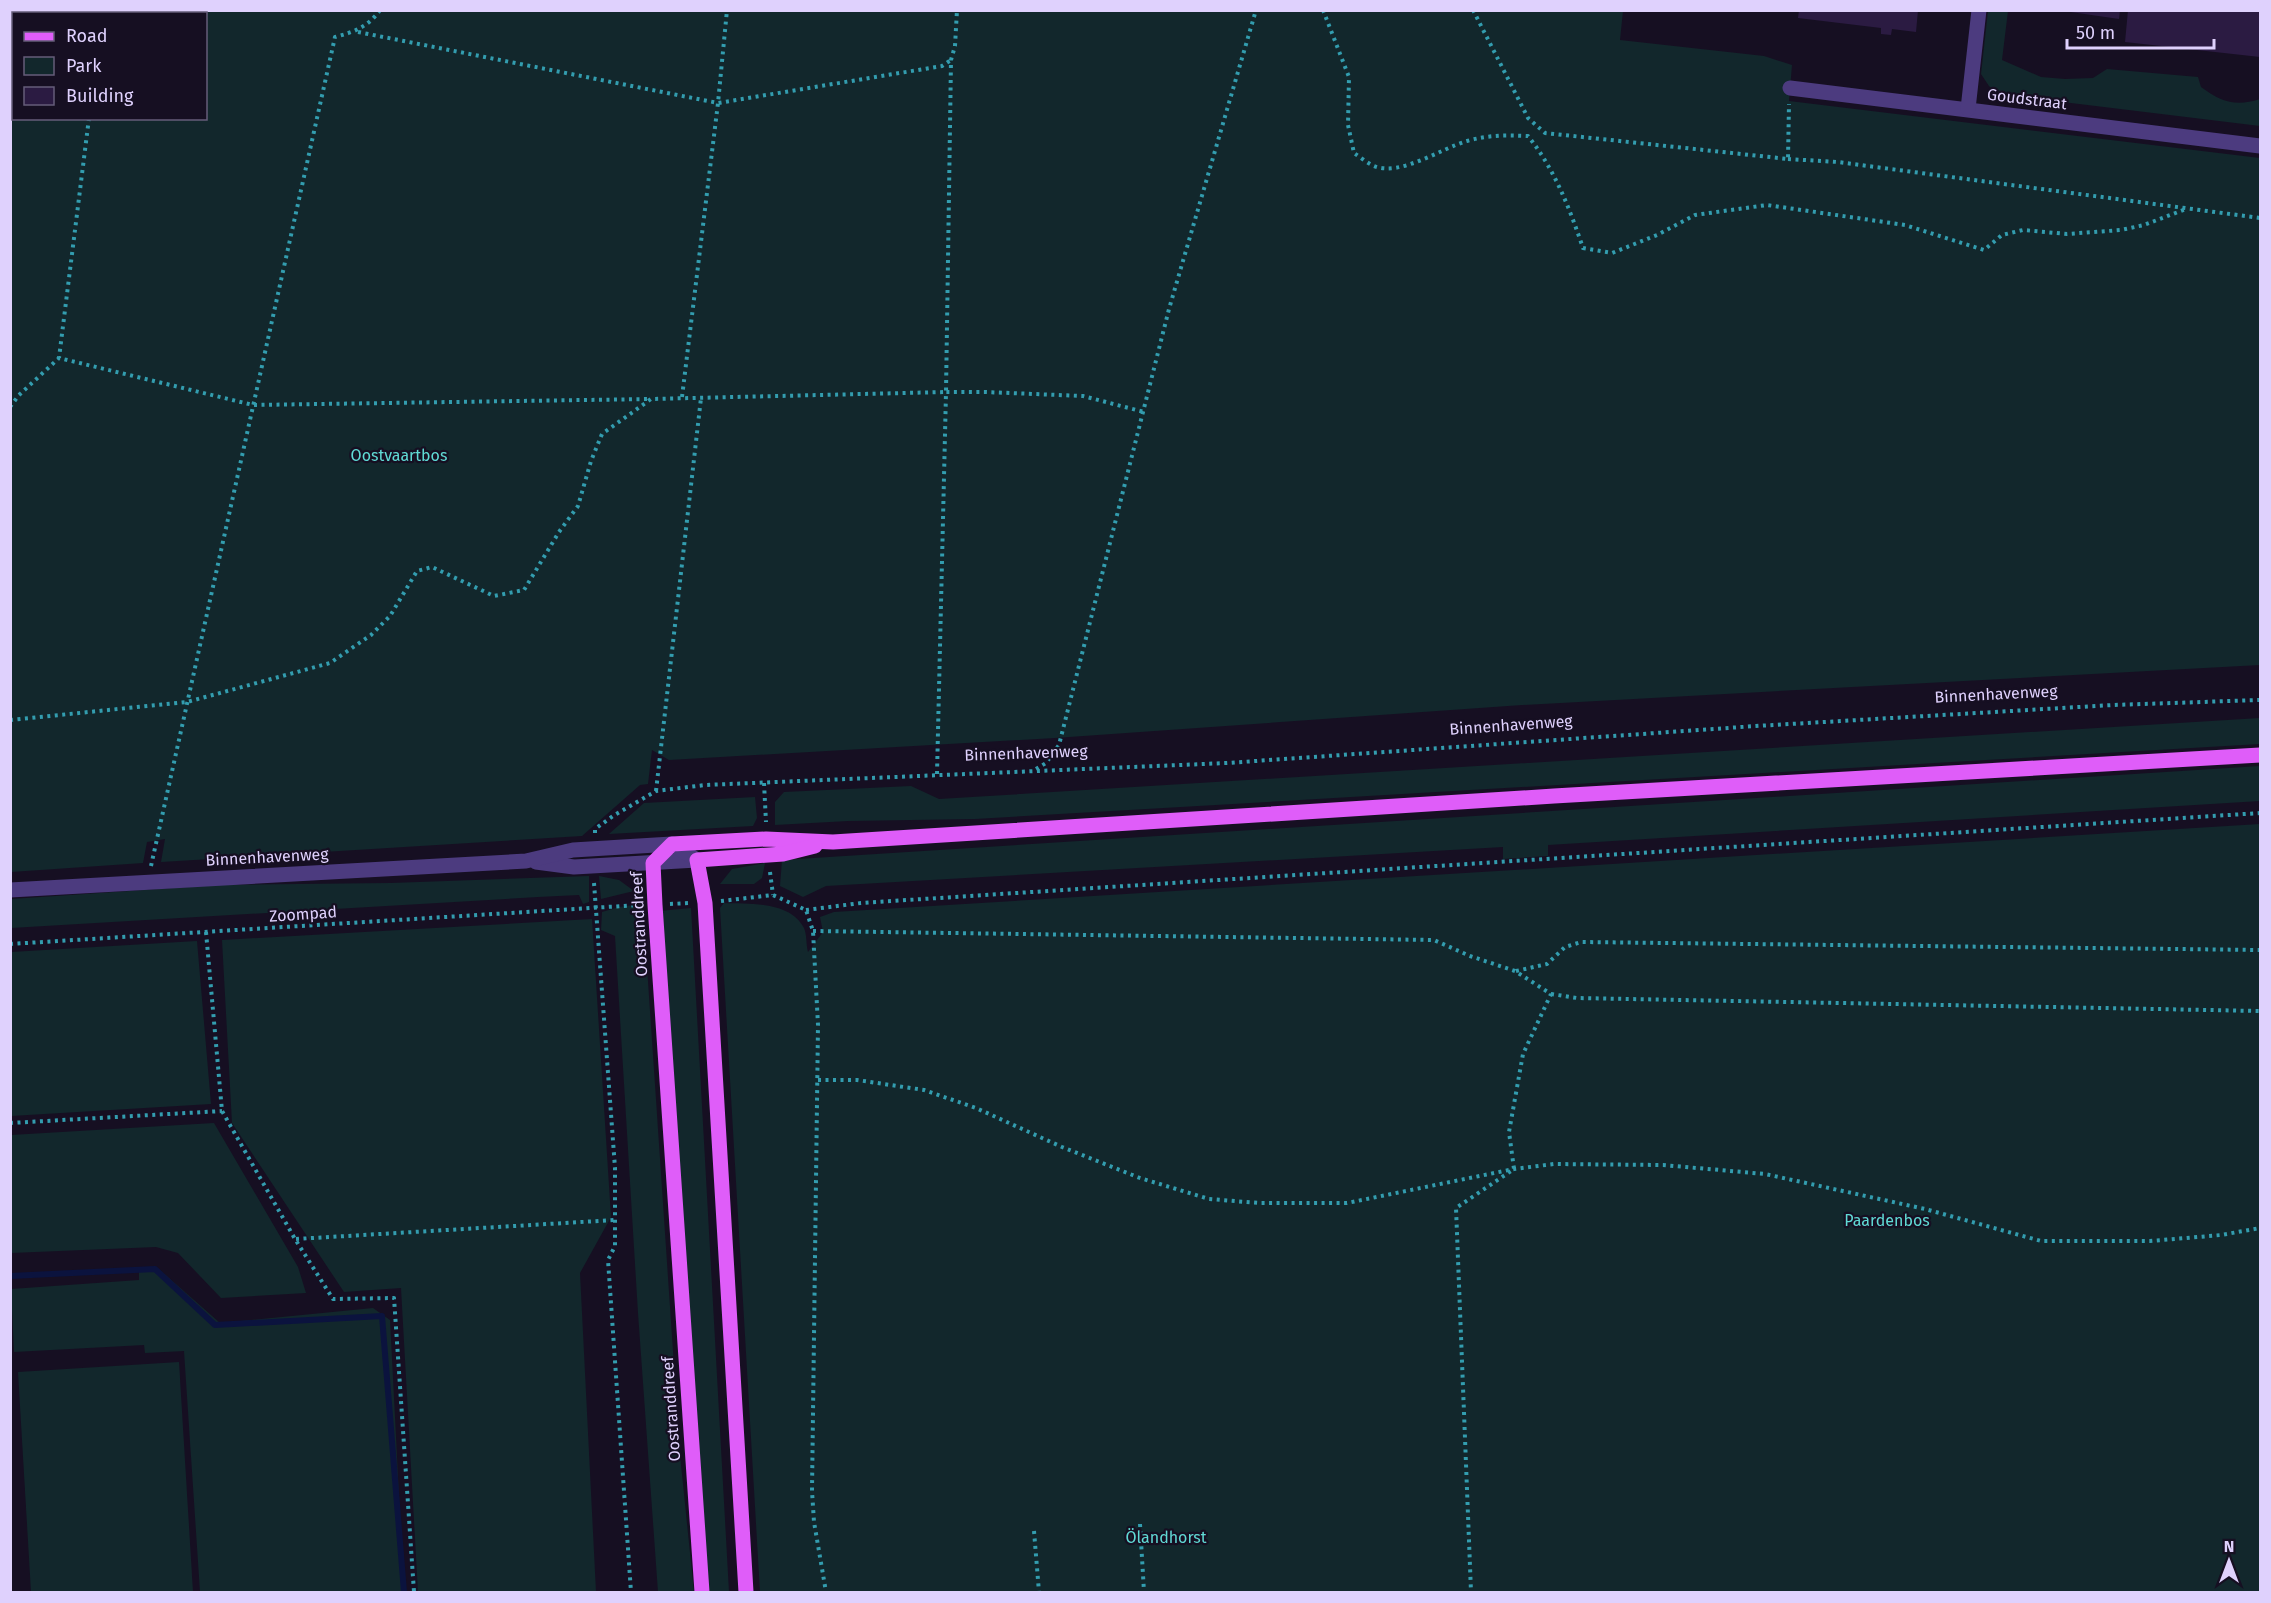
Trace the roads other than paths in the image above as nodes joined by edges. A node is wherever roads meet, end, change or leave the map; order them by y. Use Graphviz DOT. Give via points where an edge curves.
graph roads {
  1 [pos="1979,10"];
  2 [pos="1790,87"];
  3 [pos="1968,109"];
  4 [pos="2260,146"];
  5 [pos="2260,755"];
  6 [pos="832,842"];
  7 [pos="672,844"];
  8 [pos="697,860"];
  9 [pos="526,861"];
  10 [pos="653,863"];
  11 [pos="10,890"];
  12 [pos="702,1593"];
  13 [pos="746,1593"];
  1 -- 3 [label="street"];
  2 -- 3 [label="street, Goudstraat"];
  3 -- 4 [label="street, Goudstraat"];
  5 -- 6 [label="main road, Binnenhavenweg"];
  6 -- 7 [label="main road, Binnenhavenweg" via="766,839"];
  6 -- 8 [label="main road, Binnenhavenweg" via="783,854"];
  7 -- 8 [label="street"];
  7 -- 9 [label="street, Binnenhavenweg" via="573,850"];
  7 -- 10 [label="main road, Oostranddreef"];
  8 -- 10 [label="street, Binnenhavenweg"];
  8 -- 13 [label="main road" via="705,903"];
  9 -- 10 [label="street, Binnenhavenweg" via="574,867"];
  9 -- 11 [label="street, Binnenhavenweg"];
  10 -- 12 [label="main road, Oostranddreef"];
}
